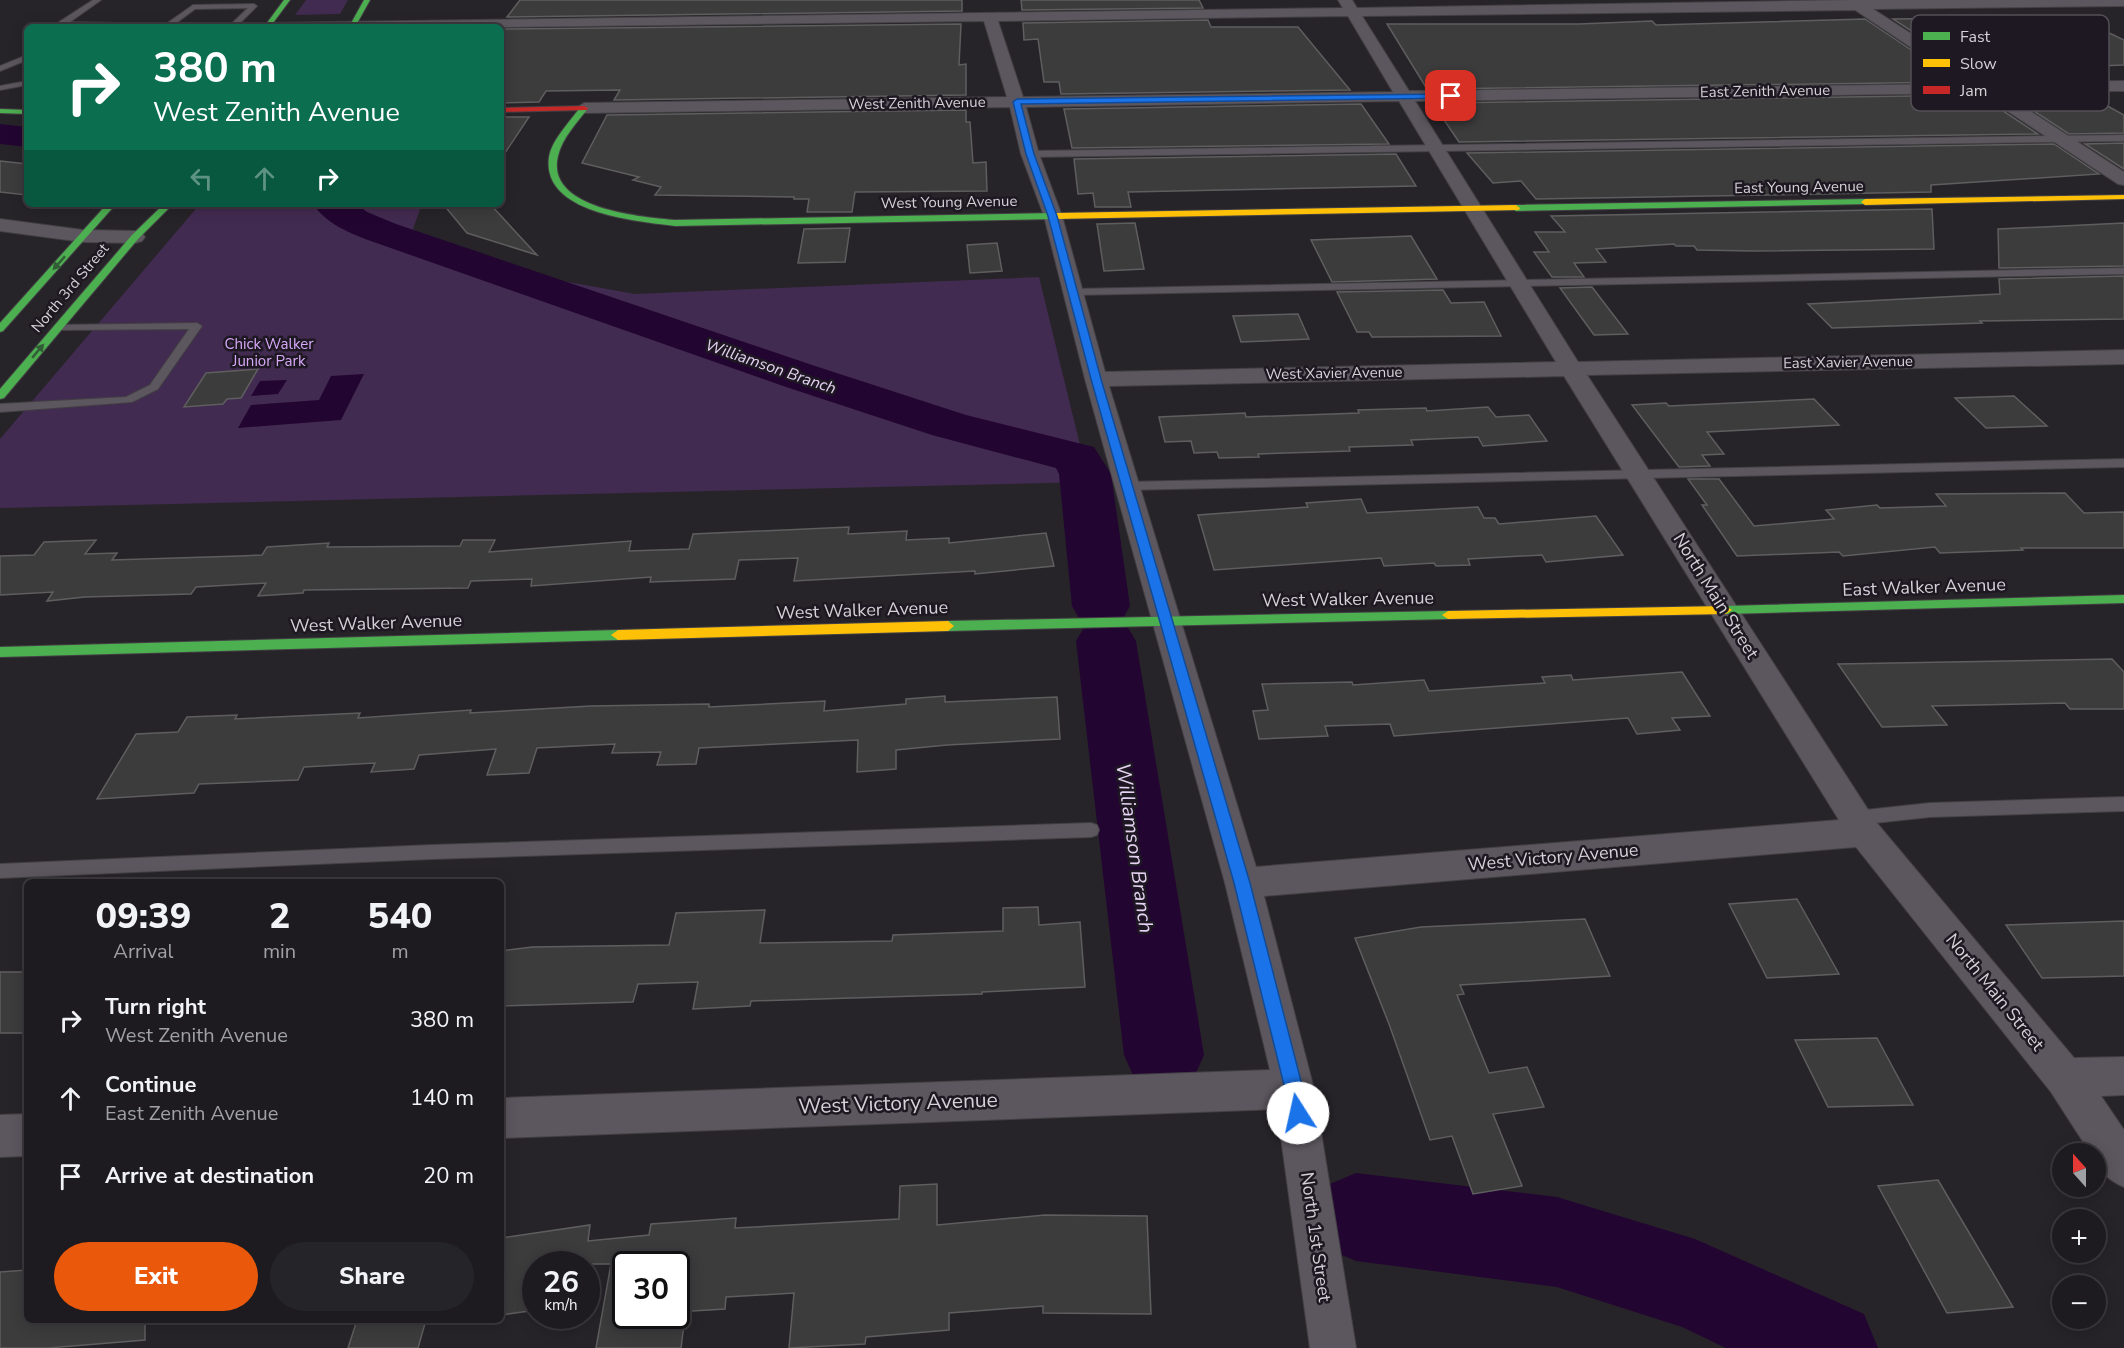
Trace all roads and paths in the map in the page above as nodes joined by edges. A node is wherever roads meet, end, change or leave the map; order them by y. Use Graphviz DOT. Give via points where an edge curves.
graph roads {
  1 [pos="98,0"];
  2 [pos="287,0"];
  3 [pos="367,0"];
  4 [pos="1852,2"];
  5 [pos="2124,2"];
  6 [pos="195,3"];
  7 [pos="1568,5"];
  8 [pos="1348,6"];
  9 [pos="990,17"];
  10 [pos="62,24"];
  11 [pos="169,24"];
  12 [pos="235,24"];
  13 [pos="270,24"];
  14 [pos="355,24"];
  15 [pos="495,24"];
  16 [pos="1911,40"];
  17 [pos="24,58"];
  18 [pos="0,69"];
  19 [pos="24,84"];
  20 [pos="2109,86"];
  21 [pos="2124,86"];
  22 [pos="0,88"];
  23 [pos="1911,89"];
  24 [pos="1406,97"];
  25 [pos="1017,102"];
  26 [pos="584,108"];
  27 [pos="504,110"];
  28 [pos="0,111"];
  29 [pos="2019,111"];
  30 [pos="24,112"];
  31 [pos="2124,138"];
  32 [pos="2062,139"];
  33 [pos="1437,148"];
  34 [pos="1030,154"];
  35 [pos="2124,180"];
  36 [pos="2124,197"];
  37 [pos="109,207"];
  38 [pos="166,207"];
  39 [pos="1474,210"];
  40 [pos="1053,216"];
  41 [pos="0,225"];
  42 [pos="83,236"];
  43 [pos="135,237"];
  44 [pos="2124,271"];
  45 [pos="1519,284"];
  46 [pos="1074,292"];
  47 [pos="59,327"];
  48 [pos="0,329"];
  49 [pos="2124,357"];
  50 [pos="1571,368"];
  51 [pos="1096,379"];
  52 [pos="0,396"];
  53 [pos="0,408"];
  54 [pos="2124,463"];
  55 [pos="1640,473"];
  56 [pos="1126,486"];
  57 [pos="2124,600"];
  58 [pos="1725,610"];
  59 [pos="1165,620"];
  60 [pos="0,651"];
  61 [pos="2124,804"];
  62 [pos="1860,825"];
  63 [pos="1091,830"];
  64 [pos="0,871"];
  65 [pos="1242,883"];
  66 [pos="2124,1076"];
  67 [pos="2065,1077"];
  68 [pos="1294,1089"];
  69 [pos="504,1118"];
  70 [pos="24,1135"];
  71 [pos="0,1136"];
  72 [pos="2124,1166"];
  73 [pos="1333,1348"];
  1 -- 10 [label="lane"];
  2 -- 13 [label="street"];
  3 -- 14 [label="street"];
  4 -- 5 [label="street"];
  4 -- 7 [label="street"];
  4 -- 16 [label="street"];
  6 -- 11 [label="lane"];
  6 -- 12 [label="lane" via="254,6"];
  7 -- 8 [label="street"];
  8 -- 9 [label="street"];
  8 -- 24 [label="street, North Main Street"];
  9 -- 15 [label="street"];
  9 -- 25 [label="street, North 1st Street"];
  17 -- 18 [label="lane"];
  19 -- 22 [label="lane"];
  20 -- 21 [label="street, East Zenith Avenue"];
  23 -- 24 [label="street, East Zenith Avenue"];
  24 -- 25 [label="street, West Zenith Avenue"];
  24 -- 33 [label="street, North Main Street"];
  25 -- 26 [label="street, West Zenith Avenue"];
  25 -- 34 [label="street, North 1st Street"];
  26 -- 27 [label="street, West Zenith Avenue"];
  26 -- 40 [label="street, West Young Avenue" via="553,158 556,184 565,194 633,219 675,223"];
  28 -- 30 [label="street"];
  29 -- 32 [label="street"];
  31 -- 32 [label="lane"];
  32 -- 33 [label="lane"];
  32 -- 35 [label="street"];
  33 -- 34 [label="lane"];
  33 -- 39 [label="street, North Main Street"];
  34 -- 40 [label="street, North 1st Street"];
  36 -- 39 [label="street, East Young Avenue"];
  37 -- 42 [label="street, North 3rd Street"];
  38 -- 43 [label="street, North 3rd Street"];
  39 -- 40 [label="street, West Young Avenue"];
  39 -- 45 [label="street, North Main Street"];
  40 -- 46 [label="street, North 1st Street"];
  41 -- 42 [label="street"];
  42 -- 43 [label="street"];
  42 -- 48 [label="street, North 3rd Street, one-way"];
  43 -- 47 [label="street, North 3rd Street"];
  44 -- 45 [label="lane"];
  45 -- 46 [label="lane"];
  45 -- 50 [label="street, North Main Street"];
  46 -- 51 [label="street, North 1st Street"];
  52 -- 47 [label="street, North 3rd Street, one-way"];
  47 -- 53 [label="lane" via="197,326 154,387 128,400"];
  49 -- 50 [label="street, East Xavier Avenue"];
  50 -- 51 [label="street, West Xavier Avenue"];
  50 -- 55 [label="street, North Main Street"];
  51 -- 56 [label="street, North 1st Street"];
  54 -- 55 [label="lane"];
  55 -- 56 [label="lane"];
  55 -- 58 [label="street, North Main Street"];
  56 -- 59 [label="street, North 1st Street"];
  57 -- 58 [label="street, East Walker Avenue"];
  58 -- 59 [label="street, West Walker Avenue"];
  58 -- 62 [label="street, North Main Street"];
  59 -- 60 [label="street, West Walker Avenue"];
  59 -- 65 [label="street, North 1st Street"];
  61 -- 62 [label="lane" via="1930,810"];
  62 -- 65 [label="street, West Victory Avenue"];
  62 -- 67 [label="street, North Main Street"];
  63 -- 64 [label="lane"];
  65 -- 68 [label="street, North 1st Street"];
  66 -- 67 [label="street"];
  67 -- 72 [label="street, North Main Street"];
  68 -- 69 [label="street, West Victory Avenue"];
  68 -- 73 [label="street, North 1st Street"];
  70 -- 71 [label="street"];
}
